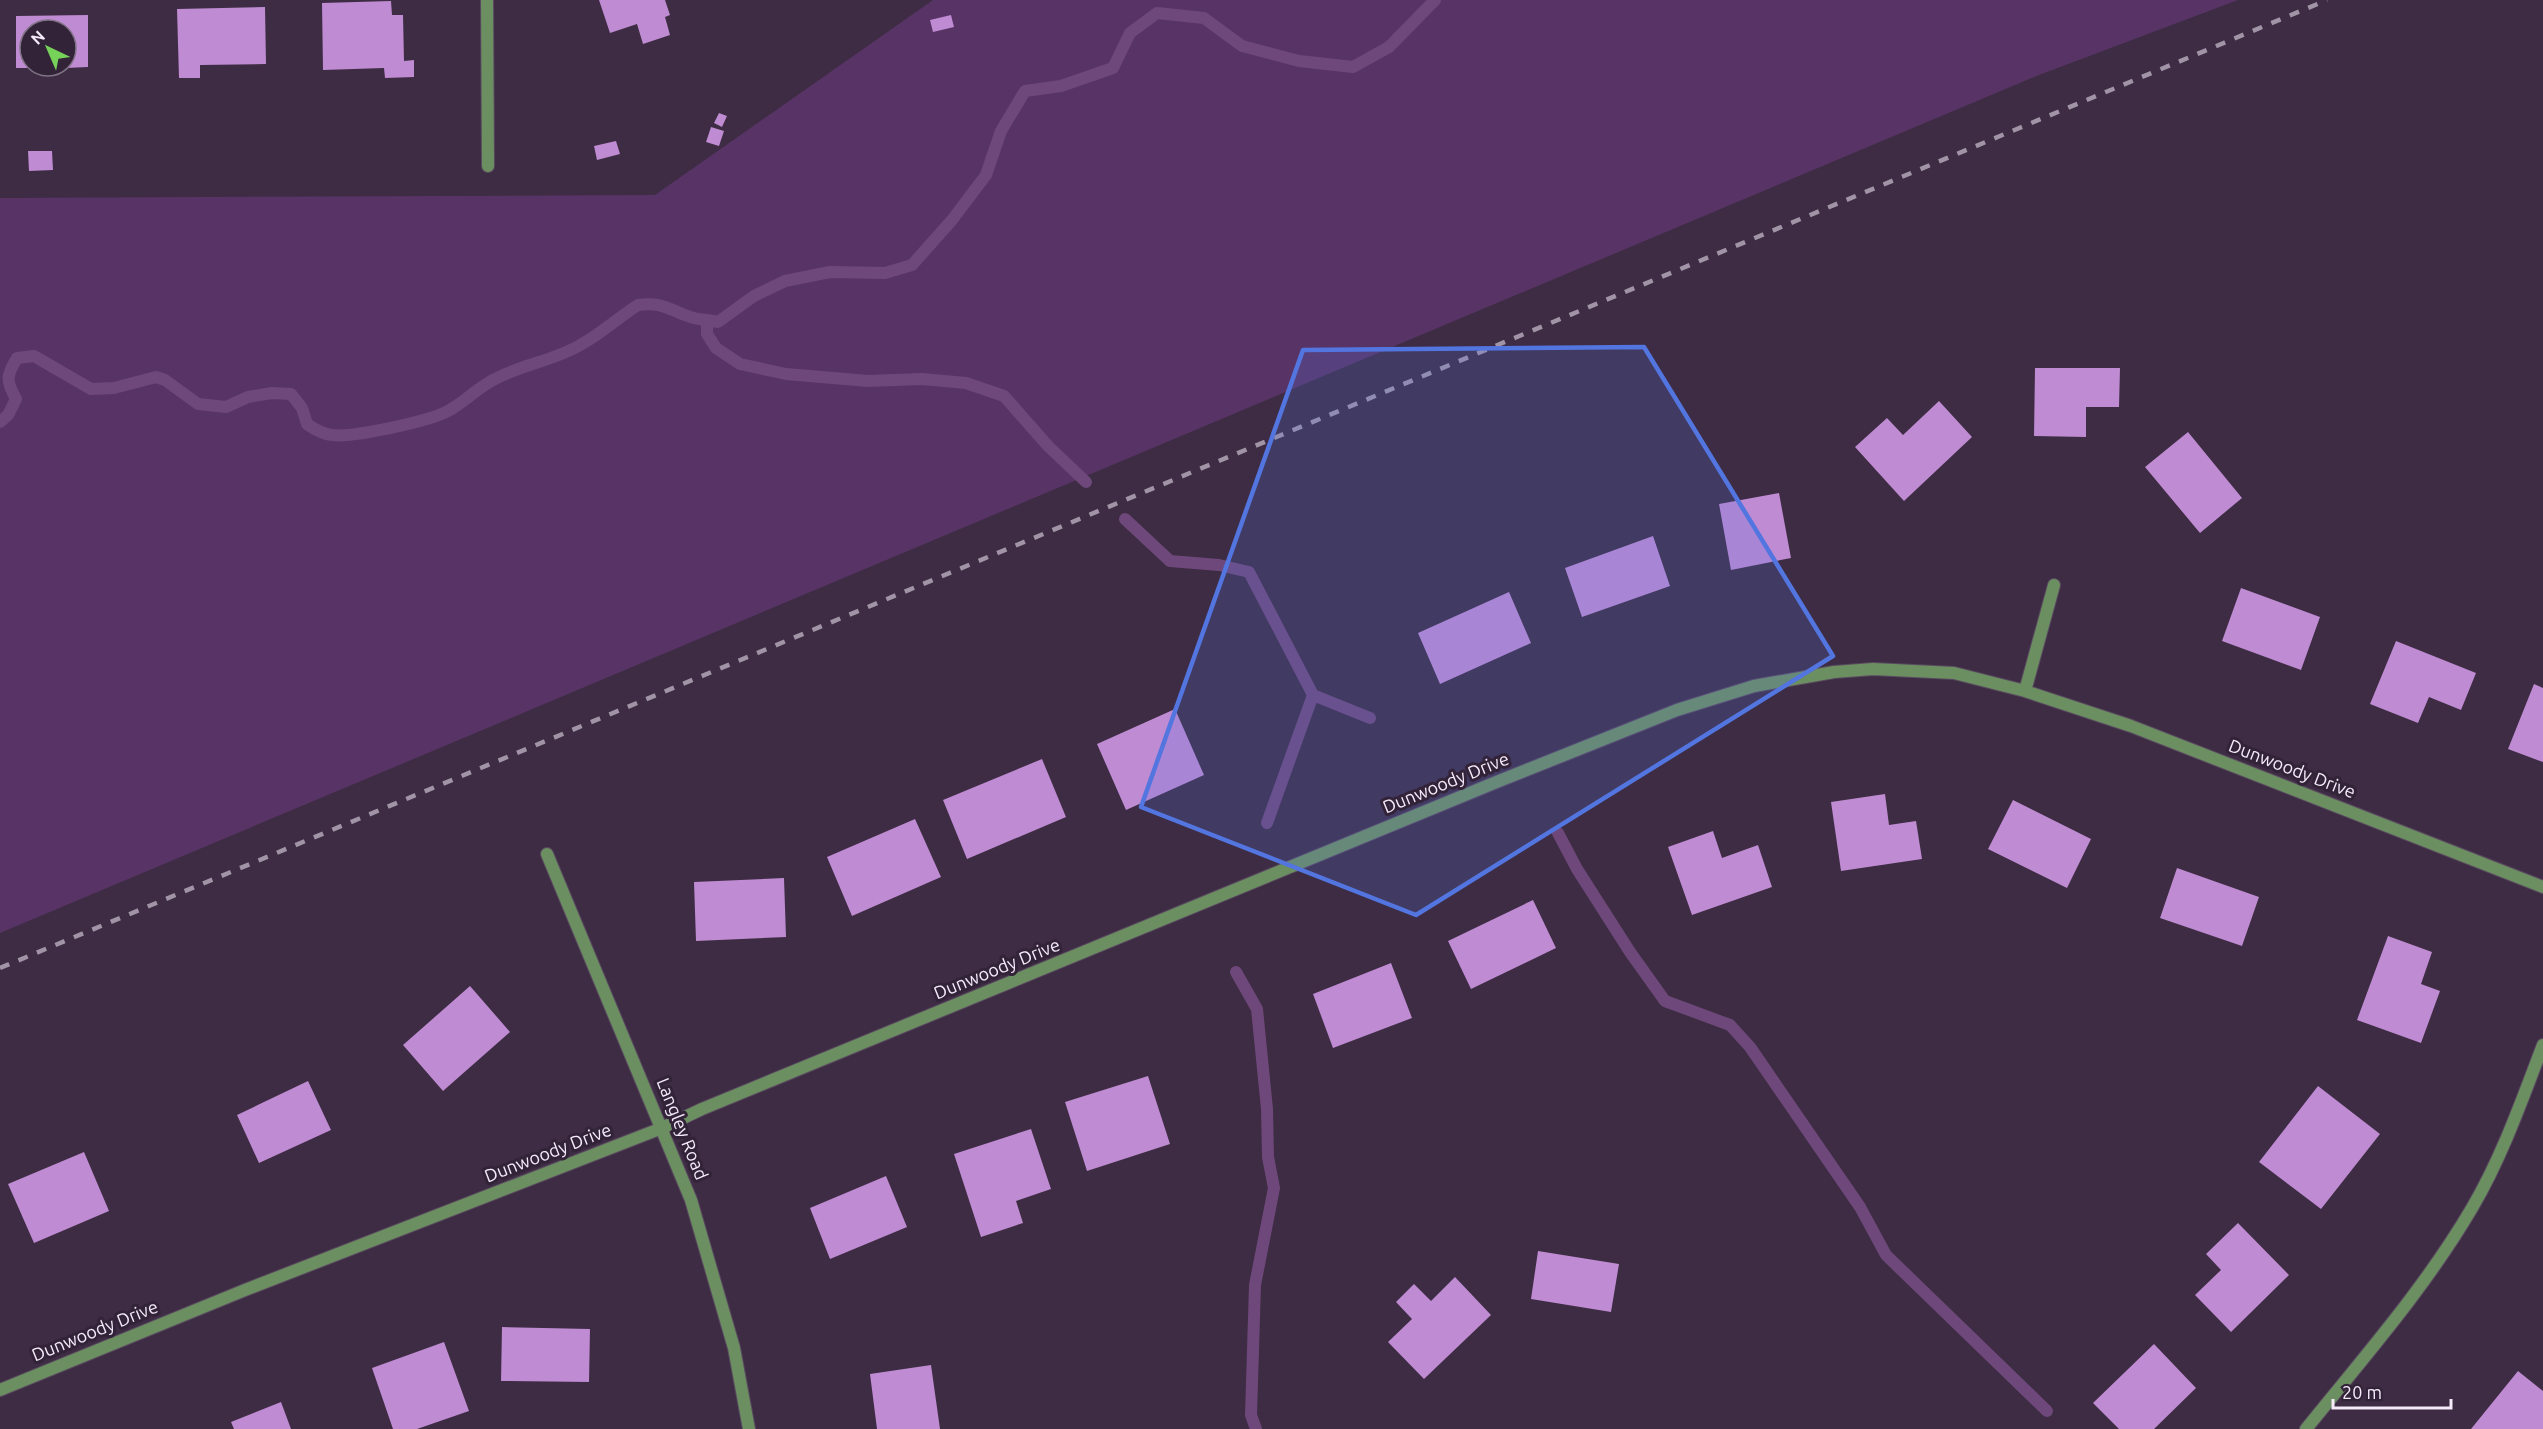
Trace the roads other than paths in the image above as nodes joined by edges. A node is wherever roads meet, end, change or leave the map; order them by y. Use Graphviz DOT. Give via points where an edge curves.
graph roads {
  1 [pos="487,0"];
  2 [pos="488,166"];
  3 [pos="2054,585"];
  4 [pos="2025,691"];
  5 [pos="547,854"];
  6 [pos="2543,887"];
  7 [pos="2543,1045"];
  8 [pos="662,1128"];
  9 [pos="0,1390"];
  10 [pos="749,1429"];
  11 [pos="2306,1429"];
  1 -- 2 [label="street"];
  3 -- 4 [label="street"];
  4 -- 6 [label="street, Dunwoody Drive" via="2131,726"];
  4 -- 8 [label="street, Dunwoody Drive" via="1954,673 1874,669 1754,686 1677,710"];
  5 -- 8 [label="street, Langley Road"];
  7 -- 11 [label="street" via="2512,1126 2473,1207 2425,1283"];
  8 -- 9 [label="street, Dunwoody Drive"];
  8 -- 10 [label="street, Langley Road" via="691,1200 734,1348"];
}
